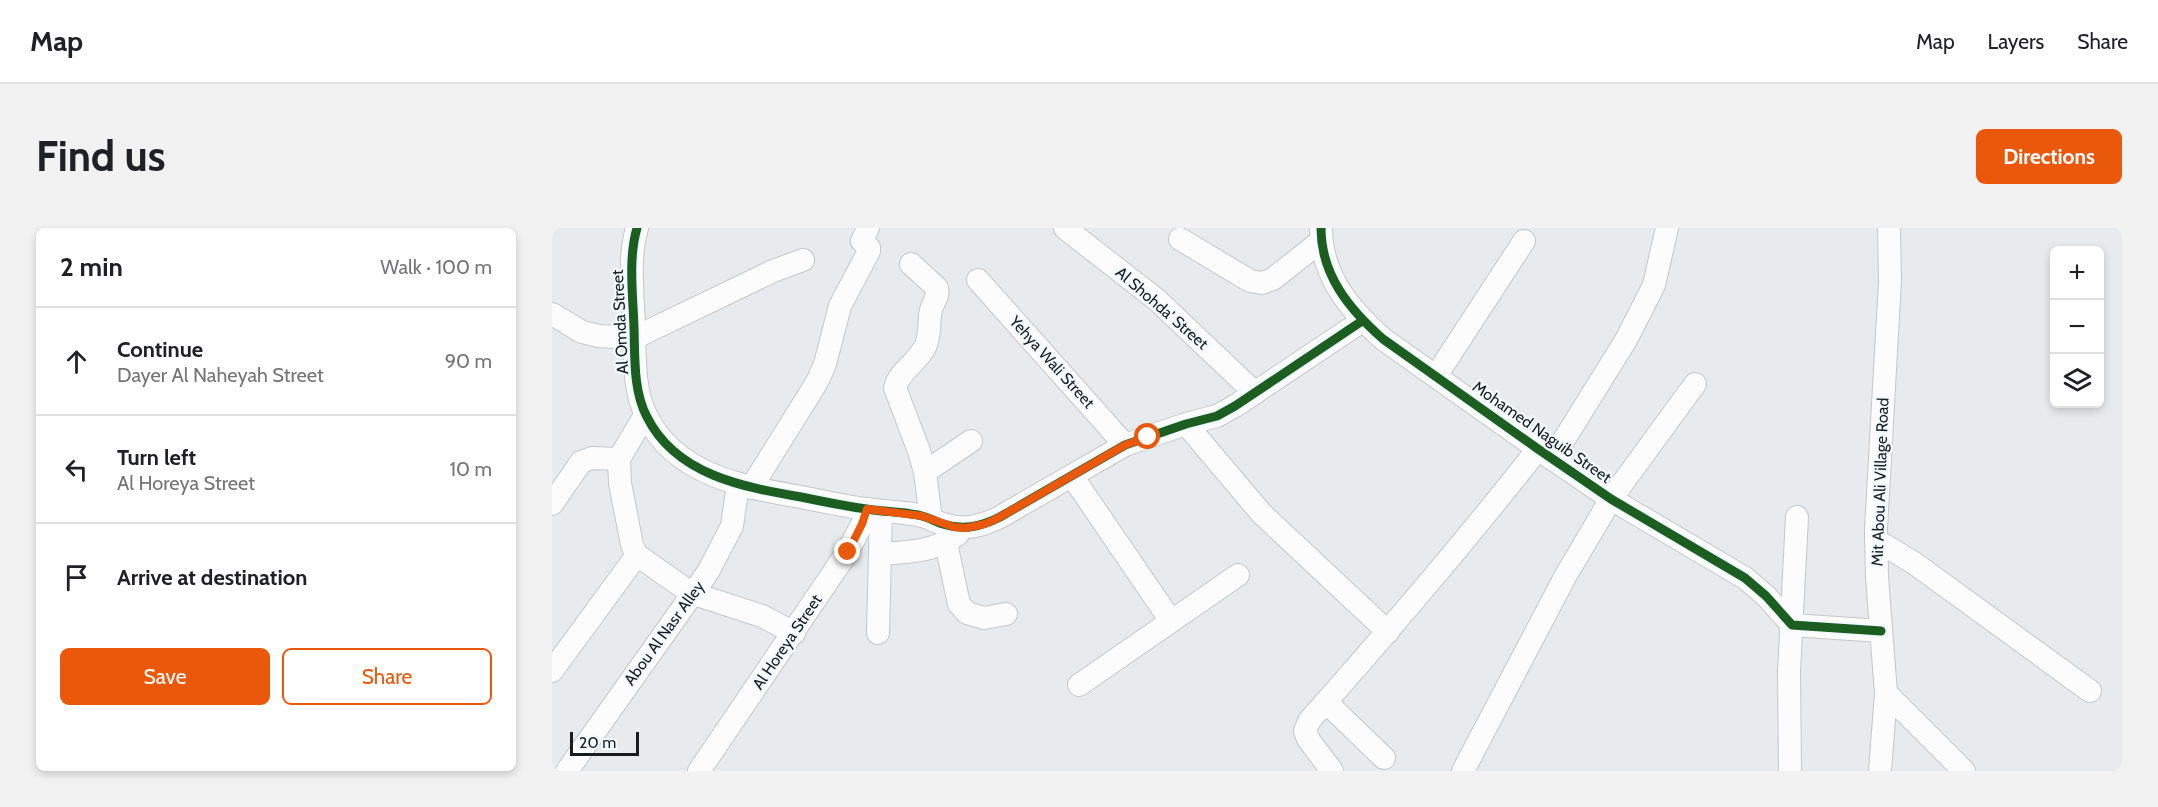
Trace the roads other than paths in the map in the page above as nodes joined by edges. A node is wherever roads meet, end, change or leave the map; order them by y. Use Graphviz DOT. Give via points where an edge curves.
graph roads {
  1 [pos="637,228"];
  2 [pos="868,228"];
  3 [pos="1065,228"];
  4 [pos="1667,228"];
  5 [pos="1889,228"];
  6 [pos="1321,235"];
  7 [pos="1180,239"];
  8 [pos="1524,241"];
  9 [pos="803,260"];
  10 [pos="911,264"];
  11 [pos="978,280"];
  12 [pos="552,314"];
  13 [pos="1362,321"];
  14 [pos="634,338"];
  15 [pos="1436,376"];
  16 [pos="1695,384"];
  17 [pos="1255,393"];
  18 [pos="645,415"];
  19 [pos="1185,424"];
  20 [pos="971,441"];
  21 [pos="1125,445"];
  22 [pos="1545,454"];
  23 [pos="618,459"];
  24 [pos="925,472"];
  25 [pos="1072,476"];
  26 [pos="744,486"];
  27 [pos="1611,499"];
  28 [pos="552,504"];
  29 [pos="874,510"];
  30 [pos="1797,517"];
  31 [pos="931,519"];
  32 [pos="966,528"];
  33 [pos="1876,540"];
  34 [pos="946,543"];
  35 [pos="880,554"];
  36 [pos="637,555"];
  37 [pos="1238,575"];
  38 [pos="692,593"];
  39 [pos="1006,614"];
  40 [pos="1172,621"];
  41 [pos="1792,625"];
  42 [pos="1881,631"];
  43 [pos="1388,632"];
  44 [pos="794,633"];
  45 [pos="878,633"];
  46 [pos="552,671"];
  47 [pos="1079,685"];
  48 [pos="2090,691"];
  49 [pos="1886,693"];
  50 [pos="1326,702"];
  51 [pos="1384,758"];
  52 [pos="567,771"];
  53 [pos="699,771"];
  54 [pos="1332,771"];
  55 [pos="1463,771"];
  56 [pos="1790,771"];
  57 [pos="1880,771"];
  58 [pos="1964,771"];
  1 -- 14 [label="street, Al Omda Street" via="632,259"];
  2 -- 26 [label="street, Abou Al Nasr Alley" via="862,241 869,251 840,306 817,382"];
  3 -- 17 [label="street, Al Shohda' Street" via="1156,300"];
  4 -- 22 [label="street" via="1654,285 1626,340"];
  5 -- 33 [label="street, Mit Abou Ali Village Road" via="1890,281"];
  6 -- 7 [label="street" via="1273,279 1262,283 1250,280"];
  6 -- 13 [label="street, Mohamed Naguib Street" via="1327,270"];
  8 -- 15 [label="street"];
  9 -- 14 [label="street" via="772,271"];
  10 -- 24 [label="street" via="938,292 931,309 925,349 897,379 895,388"];
  11 -- 21 [label="street, Yehya Wali Street"];
  12 -- 14 [label="street" via="582,332"];
  13 -- 15 [label="street, Mohamed Naguib Street"];
  13 -- 17 [label="street"];
  14 -- 18 [label="street, Al Omda Street" via="638,388"];
  15 -- 22 [label="street, Mohamed Naguib Street"];
  16 -- 27 [label="street"];
  17 -- 19 [label="street" via="1217,416"];
  18 -- 23 [label="street"];
  18 -- 26 [label="street" via="658,436 684,461"];
  19 -- 21 [label="street"];
  19 -- 43 [label="street" via="1262,514"];
  20 -- 24 [label="street"];
  21 -- 25 [label="street"];
  22 -- 27 [label="street, Mohamed Naguib Street"];
  22 -- 43 [label="street"];
  23 -- 28 [label="street" via="592,458 581,462"];
  23 -- 36 [label="street"];
  24 -- 31 [label="street"];
  25 -- 32 [label="street" via="1000,517"];
  25 -- 40 [label="street"];
  26 -- 29 [label="street"];
  26 -- 38 [label="street, Abou Al Nasr Alley" via="724,543"];
  27 -- 41 [label="street, Mohamed Naguib Street" via="1745,578"];
  27 -- 55 [label="street" via="1566,575"];
  29 -- 31 [label="street"];
  29 -- 35 [label="street"];
  29 -- 44 [label="street, Al Horeya Street"];
  30 -- 41 [label="street"];
  31 -- 32 [label="street"];
  32 -- 34 [label="street"];
  33 -- 42 [label="street, Mit Abou Ali Village Road"];
  33 -- 48 [label="street" via="1914,563"];
  34 -- 35 [label="street" via="921,551"];
  34 -- 39 [label="street" via="959,604 966,613 984,618"];
  35 -- 45 [label="street"];
  36 -- 38 [label="street"];
  36 -- 46 [label="street"];
  37 -- 40 [label="street"];
  38 -- 44 [label="street" via="762,616"];
  38 -- 52 [label="street, Abou Al Nasr Alley"];
  40 -- 47 [label="street"];
  41 -- 42 [label="street"];
  41 -- 56 [label="street"];
  42 -- 49 [label="street, Mit Abou Ali Village Road"];
  43 -- 50 [label="street"];
  44 -- 53 [label="street, Al Horeya Street"];
  49 -- 57 [label="street, Mit Abou Ali Village Road"];
  49 -- 58 [label="street"];
  50 -- 51 [label="street"];
  50 -- 54 [label="street" via="1305,731"];
}
